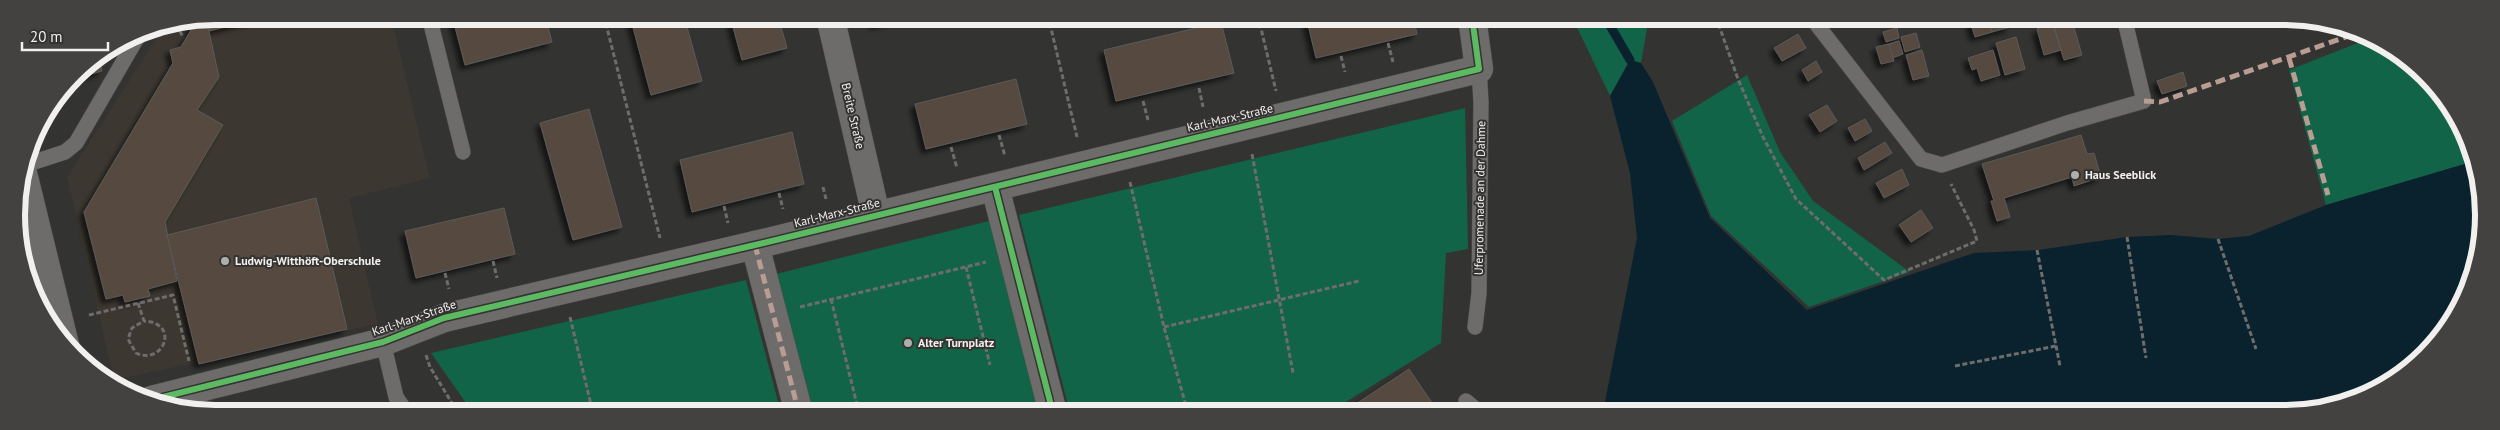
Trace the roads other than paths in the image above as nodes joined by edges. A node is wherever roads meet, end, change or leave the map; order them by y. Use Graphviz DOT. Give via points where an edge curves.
graph roads {
  1 [pos="431,25"];
  2 [pos="832,25"];
  3 [pos="1473,25"];
  4 [pos="1817,25"];
  5 [pos="2126,25"];
  6 [pos="135,43"];
  7 [pos="1479,69"];
  8 [pos="462,152"];
  9 [pos="32,163"];
  10 [pos="1001,175"];
  11 [pos="27,187"];
  12 [pos="876,215"];
  13 [pos="755,245"];
  14 [pos="60,326"];
  15 [pos="1475,327"];
  16 [pos="383,342"];
  17 [pos="161,397"];
  18 [pos="1466,401"];
  19 [pos="402,405"];
  20 [pos="797,405"];
  21 [pos="1051,405"];
  22 [pos="1471,405"];
  1 -- 8 [label="lane"];
  2 -- 12 [label="street, Breite Straße"];
  3 -- 7 [label="street"];
  4 -- 5 [label="lane" via="1921,159 1942,165 2144,101"];
  6 -- 9 [label="lane" via="76,143 65,152"];
  7 -- 10 [label="street, Karl-Marx-Straße" via="1083,164"];
  7 -- 15 [label="lane, Uferpromenade an der Dahme" via="1482,102 1479,293"];
  10 -- 12 [label="street, Karl-Marx-Straße"];
  10 -- 21 [label="street" via="1013,255"];
  11 -- 14 [label="street"];
  12 -- 13 [label="street, Karl-Marx-Straße"];
  13 -- 16 [label="street, Karl-Marx-Straße" via="444,318"];
  13 -- 20 [label="street"];
  16 -- 17 [label="street, Karl-Marx-Straße"];
  16 -- 19 [label="lane" via="396,397"];
  18 -- 22 [label="lane"];
}
